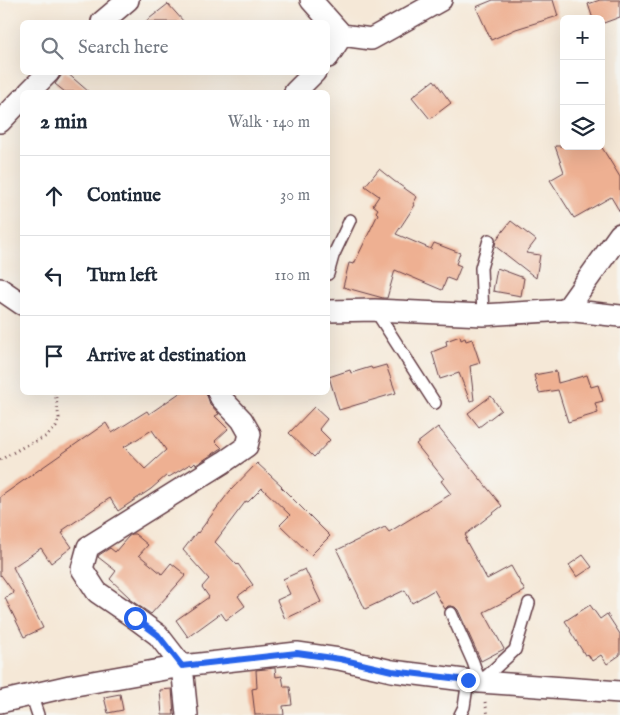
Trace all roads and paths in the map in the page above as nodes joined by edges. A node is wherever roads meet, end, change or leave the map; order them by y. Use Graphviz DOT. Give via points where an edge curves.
graph roads {
  1 [pos="128,0"];
  2 [pos="311,0"];
  3 [pos="441,0"];
  4 [pos="104,20"];
  5 [pos="329,20"];
  6 [pos="330,21"];
  7 [pos="342,35"];
  8 [pos="330,54"];
  9 [pos="46,75"];
  10 [pos="312,75"];
  11 [pos="31,90"];
  12 [pos="297,90"];
  13 [pos="20,101"];
  14 [pos="0,122"];
  15 [pos="350,220"];
  16 [pos="620,234"];
  17 [pos="489,240"];
  18 [pos="330,267"];
  19 [pos="0,289"];
  20 [pos="20,303"];
  21 [pos="375,310"];
  22 [pos="566,310"];
  23 [pos="330,311"];
  24 [pos="482,316"];
  25 [pos="620,319"];
  26 [pos="55,395"];
  27 [pos="220,395"];
  28 [pos="435,402"];
  29 [pos="0,460"];
  30 [pos="529,602"];
  31 [pos="451,613"];
  32 [pos="182,666"];
  33 [pos="474,681"];
  34 [pos="620,692"];
  35 [pos="31,694"];
  36 [pos="0,702"];
  37 [pos="38,715"];
  38 [pos="187,715"];
  39 [pos="460,715"];
  1 -- 4 [label="street"];
  2 -- 5 [label="street"];
  3 -- 7 [label="street" via="371,39"];
  6 -- 7 [label="street"];
  7 -- 8 [label="street"];
  9 -- 11 [label="street"];
  10 -- 12 [label="street"];
  13 -- 14 [label="street"];
  15 -- 18 [label="lane"];
  16 -- 22 [label="street"];
  17 -- 24 [label="lane" via="481,268"];
  19 -- 20 [label="street"];
  21 -- 23 [label="street"];
  21 -- 24 [label="street"];
  21 -- 28 [label="lane"];
  22 -- 24 [label="street"];
  22 -- 25 [label="street"];
  26 -- 29 [label="path" via="59,418 56,427 47,436"];
  27 -- 32 [label="street" via="250,434 247,446 88,547 82,569 97,592 158,635"];
  30 -- 33 [label="lane" via="515,650"];
  31 -- 33 [label="lane" via="473,662"];
  32 -- 33 [label="street" via="297,653 392,671"];
  32 -- 35 [label="street"];
  32 -- 38 [label="street"];
  33 -- 34 [label="street"];
  33 -- 39 [label="lane"];
  35 -- 36 [label="street"];
  35 -- 37 [label="lane"];
}
